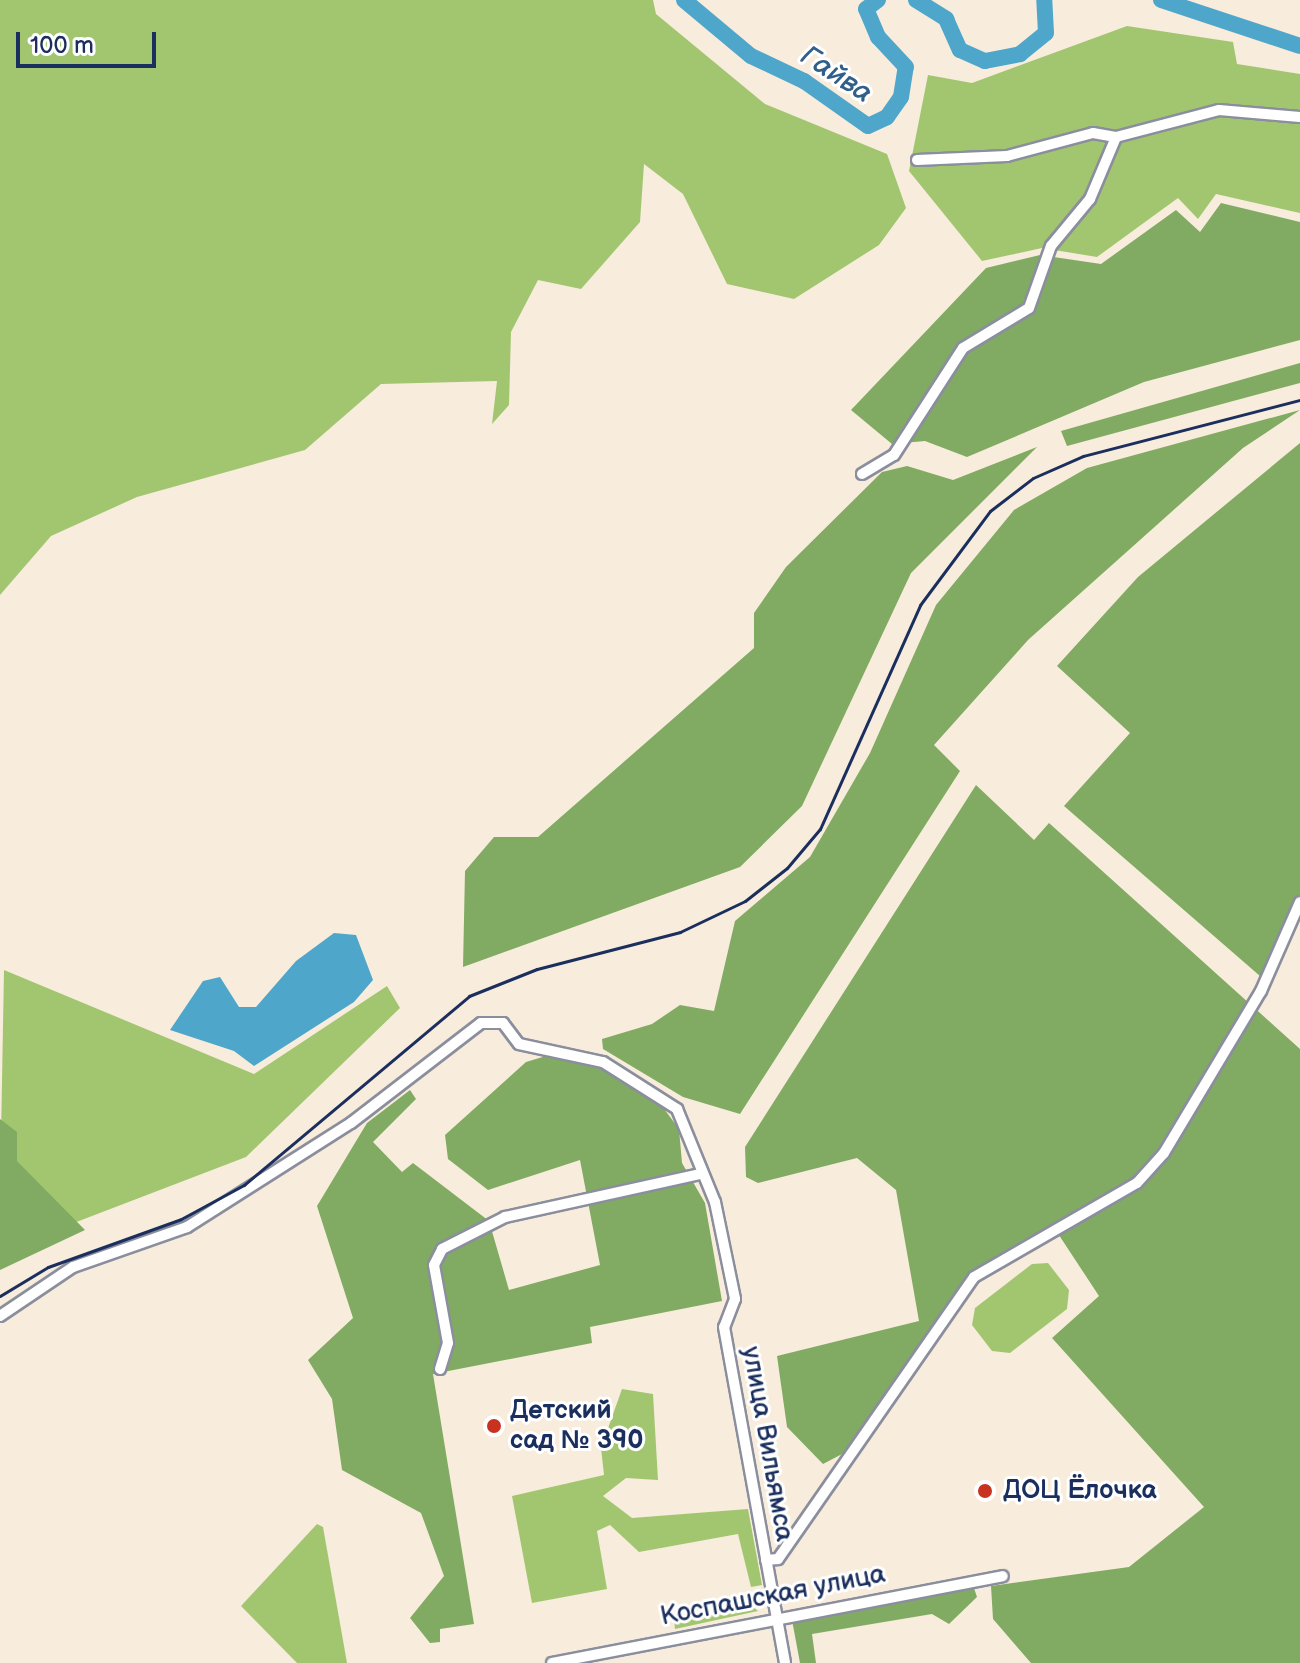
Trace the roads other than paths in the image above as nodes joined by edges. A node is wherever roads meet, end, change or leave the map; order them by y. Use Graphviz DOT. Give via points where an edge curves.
graph roads {
  1 [pos="1300,117"];
  2 [pos="1116,137"];
  3 [pos="917,160"];
  4 [pos="862,474"];
  5 [pos="1300,902"];
  6 [pos="700,1174"];
  7 [pos="0,1316"];
  8 [pos="440,1369"];
  9 [pos="766,1560"];
  10 [pos="1003,1576"];
  11 [pos="776,1615"];
  12 [pos="552,1663"];
  13 [pos="785,1663"];
  1 -- 2 [label="street" via="1219,110"];
  2 -- 3 [label="street" via="1093,133 1007,156"];
  2 -- 4 [label="street" via="1090,199 1051,246 1029,308 963,348 894,455"];
  5 -- 9 [label="street" via="1261,991 1164,1153 1137,1183 974,1277 778,1559"];
  6 -- 7 [label="street" via="687,1123 659,1094 603,1062 519,1044 503,1023 481,1023 351,1123 187,1227 81,1263"];
  6 -- 8 [label="street" via="505,1217 442,1249 434,1265 448,1343"];
  6 -- 9 [label="street, улица Вильямса" via="715,1202 735,1299 724,1327"];
  9 -- 11 [label="street, улица Вильямса"];
  10 -- 11 [label="street, Коспашская улица"];
  11 -- 12 [label="street, Коспашская улица"];
  11 -- 13 [label="street, улица Вильямса"];
}
